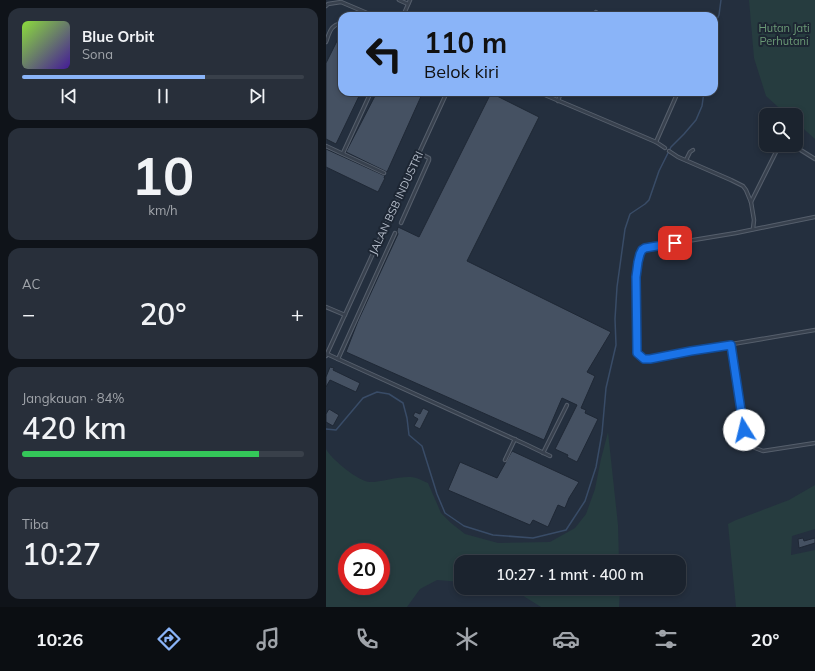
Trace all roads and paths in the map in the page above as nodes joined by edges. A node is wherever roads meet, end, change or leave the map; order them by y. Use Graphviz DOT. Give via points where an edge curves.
graph roads {
  1 [pos="399,0"];
  2 [pos="410,0"];
  3 [pos="408,4"];
  4 [pos="326,6"];
  5 [pos="365,12"];
  6 [pos="405,12"];
  7 [pos="338,24"];
  8 [pos="326,42"];
  9 [pos="369,96"];
  10 [pos="445,96"];
  11 [pos="547,96"];
  12 [pos="560,96"];
  13 [pos="676,96"];
  14 [pos="558,101"];
  15 [pos="656,142"];
  16 [pos="326,146"];
  17 [pos="665,148"];
  18 [pos="693,150"];
  19 [pos="669,151"];
  20 [pos="776,152"];
  21 [pos="803,152"];
  22 [pos="342,153"];
  23 [pos="419,153"];
  24 [pos="815,159"];
  25 [pos="686,160"];
  26 [pos="384,173"];
  27 [pos="751,202"];
  28 [pos="815,212"];
  29 [pos="814,217"];
  30 [pos="402,223"];
  31 [pos="753,229"];
  32 [pos="395,233"];
  33 [pos="326,307"];
  34 [pos="345,315"];
  35 [pos="815,330"];
  36 [pos="731,345"];
  37 [pos="326,355"];
  38 [pos="338,359"];
  39 [pos="567,405"];
  40 [pos="515,439"];
  41 [pos="815,443"];
  42 [pos="543,453"];
  43 [pos="550,456"];
  44 [pos="505,460"];
  1 -- 3 [label="lane"];
  2 -- 3 [label="lane"];
  3 -- 6 [label="lane"];
  4 -- 5 [label="lane" via="341,2"];
  7 -- 8 [label="lane" via="333,26"];
  9 -- 22 [label="lane"];
  10 -- 23 [label="lane, JALAN BSB INDUSTRI"];
  11 -- 14 [label="lane"];
  12 -- 14 [label="lane"];
  13 -- 15 [label="lane"];
  14 -- 15 [label="lane"];
  15 -- 17 [label="lane"];
  16 -- 22 [label="lane"];
  18 -- 25 [label="lane"];
  19 -- 25 [label="lane"];
  20 -- 27 [label="lane"];
  21 -- 24 [label="lane"];
  22 -- 26 [label="lane"];
  23 -- 30 [label="lane" via="430,160"];
  23 -- 34 [label="lane, JALAN BSB INDUSTRI"];
  25 -- 27 [label="lane" via="743,186"];
  27 -- 31 [label="lane"];
  28 -- 29 [label="lane"];
  29 -- 31 [label="lane"];
  31 -- 36 [label="lane" via="645,248 638,262 637,353 644,359 650,359"];
  32 -- 38 [label="lane"];
  33 -- 34 [label="lane"];
  34 -- 37 [label="lane, JALAN BSB INDUSTRI"];
  35 -- 36 [label="lane"];
  36 -- 41 [label="lane" via="744,430 750,446 762,451"];
  37 -- 38 [label="lane"];
  38 -- 40 [label="lane"];
  39 -- 42 [label="lane"];
  40 -- 42 [label="lane"];
  40 -- 44 [label="lane"];
  42 -- 43 [label="lane"];
}
